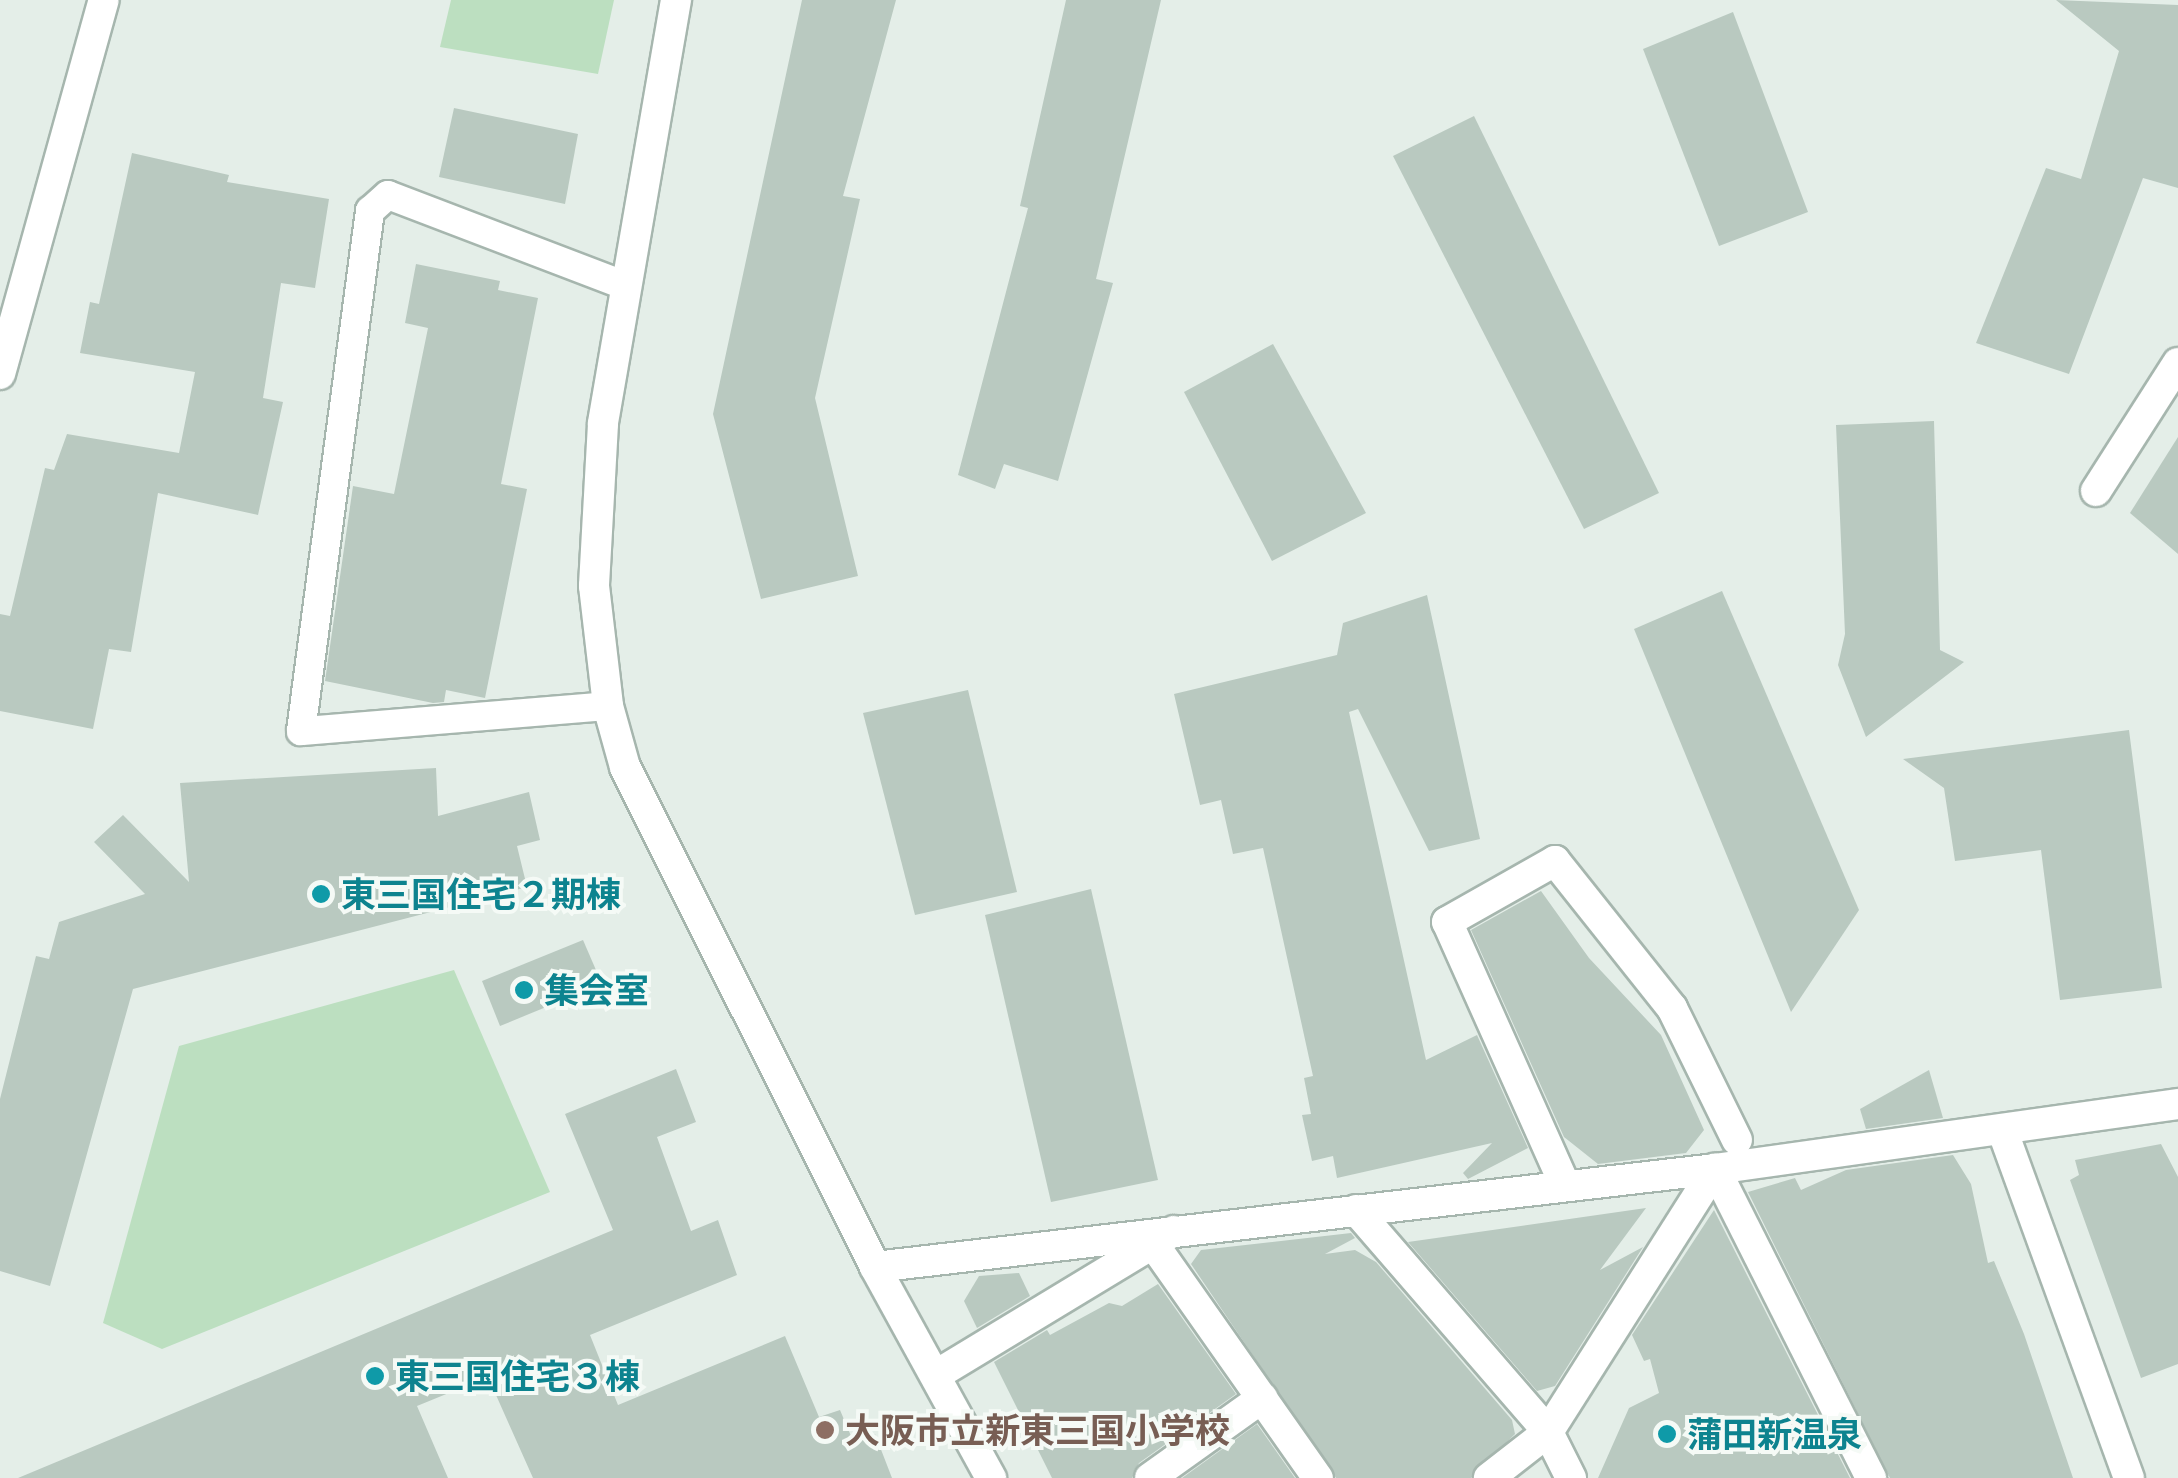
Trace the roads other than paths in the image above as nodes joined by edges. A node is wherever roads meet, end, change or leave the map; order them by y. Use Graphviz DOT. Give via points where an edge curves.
graph roads {
  1 [pos="104,0"];
  2 [pos="676,0"];
  3 [pos="624,285"];
  4 [pos="2178,363"];
  5 [pos="0,374"];
  6 [pos="2096,491"];
  7 [pos="608,706"];
  8 [pos="2178,1104"];
  9 [pos="2003,1132"];
  10 [pos="1737,1140"];
  11 [pos="1715,1169"];
  12 [pos="1564,1183"];
  13 [pos="1356,1210"];
  14 [pos="1180,1227"];
  15 [pos="1154,1245"];
  16 [pos="875,1267"];
  17 [pos="936,1375"];
  18 [pos="1262,1398"];
  19 [pos="1548,1432"];
  20 [pos="991,1478"];
  21 [pos="1150,1478"];
  22 [pos="1318,1478"];
  23 [pos="1489,1478"];
  24 [pos="1571,1478"];
  25 [pos="1871,1478"];
  26 [pos="2128,1478"];
  1 -- 5 [label="street"];
  2 -- 3 [label="street"];
  3 -- 7 [label="street" via="603,424 594,586"];
  3 -- 7 [label="lane" via="388,195 370,212 301,731"];
  4 -- 6 [label="street"];
  7 -- 16 [label="street" via="625,767"];
  8 -- 9 [label="street"];
  9 -- 11 [label="street"];
  9 -- 26 [label="street"];
  10 -- 12 [label="street" via="1672,1008 1555,861 1448,922"];
  11 -- 12 [label="street"];
  11 -- 19 [label="street"];
  11 -- 25 [label="street"];
  12 -- 13 [label="street"];
  13 -- 14 [label="street"];
  13 -- 19 [label="street"];
  14 -- 15 [label="street"];
  14 -- 16 [label="street"];
  15 -- 17 [label="street"];
  15 -- 18 [label="street"];
  16 -- 17 [label="street"];
  17 -- 20 [label="street"];
  18 -- 21 [label="street"];
  18 -- 22 [label="street"];
  19 -- 23 [label="street"];
  19 -- 24 [label="street"];
}
